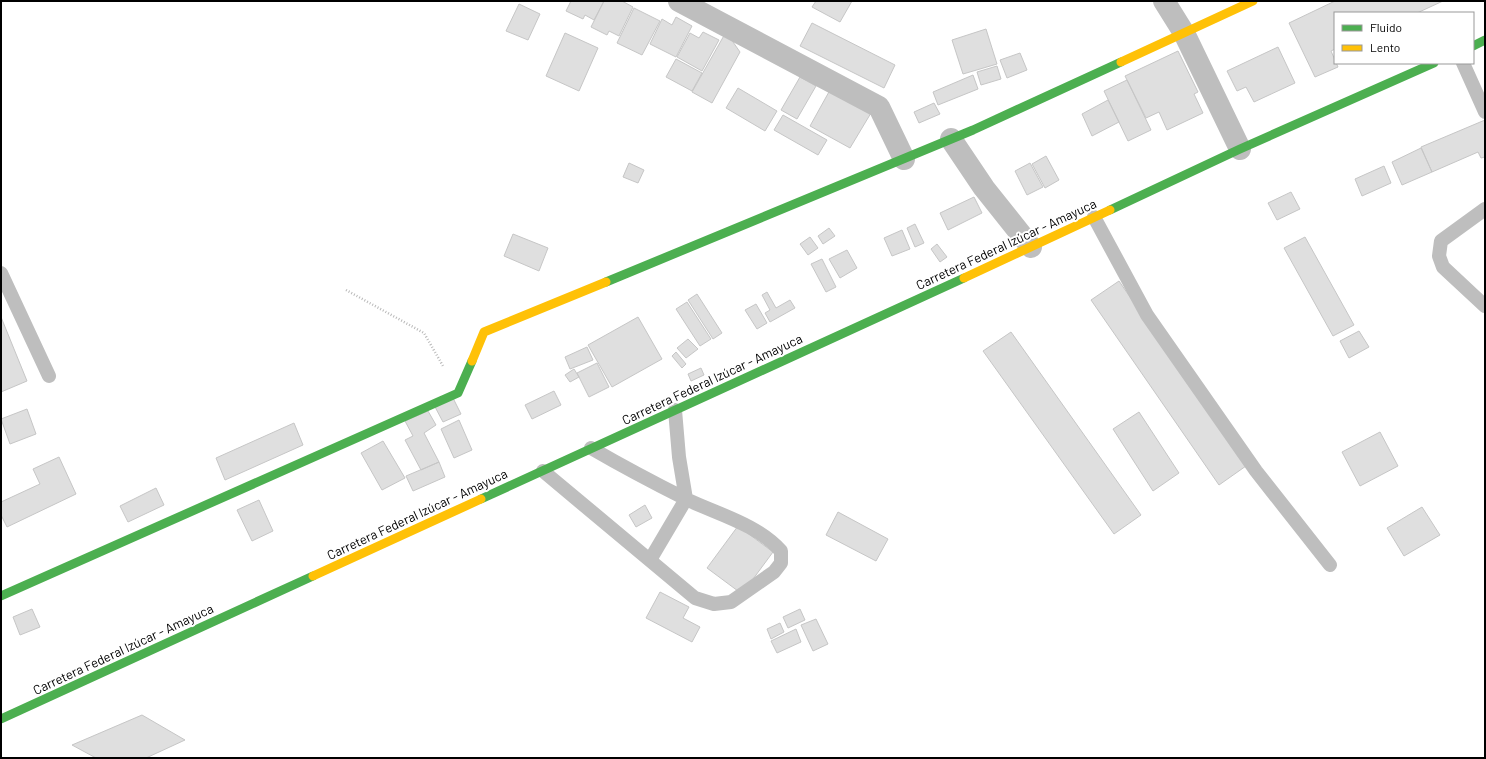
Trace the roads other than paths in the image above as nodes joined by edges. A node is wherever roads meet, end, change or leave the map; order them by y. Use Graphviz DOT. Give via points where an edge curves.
graph roads {
  1 [pos="679,1"];
  2 [pos="1164,1"];
  3 [pos="1253,1"];
  4 [pos="1184,33"];
  5 [pos="1485,40"];
  6 [pos="1474,46"];
  7 [pos="1432,64"];
  8 [pos="1463,64"];
  9 [pos="1485,112"];
  10 [pos="951,139"];
  11 [pos="1240,149"];
  12 [pos="904,159"];
  13 [pos="1485,209"];
  14 [pos="1094,217"];
  15 [pos="1031,247"];
  16 [pos="1,273"];
  17 [pos="1485,306"];
  18 [pos="49,376"];
  19 [pos="675,410"];
  20 [pos="591,448"];
  21 [pos="543,471"];
  22 [pos="686,499"];
  23 [pos="650,560"];
  24 [pos="1330,565"];
  25 [pos="1,596"];
  26 [pos="1,719"];
  1 -- 12 [label="street" via="879,107"];
  2 -- 4 [label="street"];
  3 -- 4 [label="main road"];
  4 -- 10 [label="main road"];
  4 -- 11 [label="street"];
  5 -- 6 [label="main road"];
  7 -- 11 [label="main road, Carretera Federal Izúcar - Amayuca"];
  8 -- 9 [label="lane"];
  10 -- 12 [label="main road"];
  10 -- 15 [label="street" via="984,188"];
  11 -- 14 [label="main road, Carretera Federal Izúcar - Amayuca"];
  12 -- 25 [label="main road" via="484,332 458,393"];
  13 -- 17 [label="lane" via="1441,241 1439,256 1443,267"];
  14 -- 15 [label="main road, Carretera Federal Izúcar - Amayuca"];
  14 -- 24 [label="lane" via="1147,315 1256,471"];
  15 -- 19 [label="main road, Carretera Federal Izúcar - Amayuca"];
  16 -- 18 [label="lane"];
  19 -- 20 [label="main road, Carretera Federal Izúcar - Amayuca"];
  19 -- 22 [label="lane"];
  20 -- 21 [label="main road, Carretera Federal Izúcar - Amayuca"];
  20 -- 22 [label="lane"];
  21 -- 23 [label="lane"];
  21 -- 26 [label="main road, Carretera Federal Izúcar - Amayuca"];
  22 -- 23 [label="lane"];
  22 -- 23 [label="lane" via="746,526 774,543 781,552 781,563 774,572 731,602 714,604 695,598"];
}
